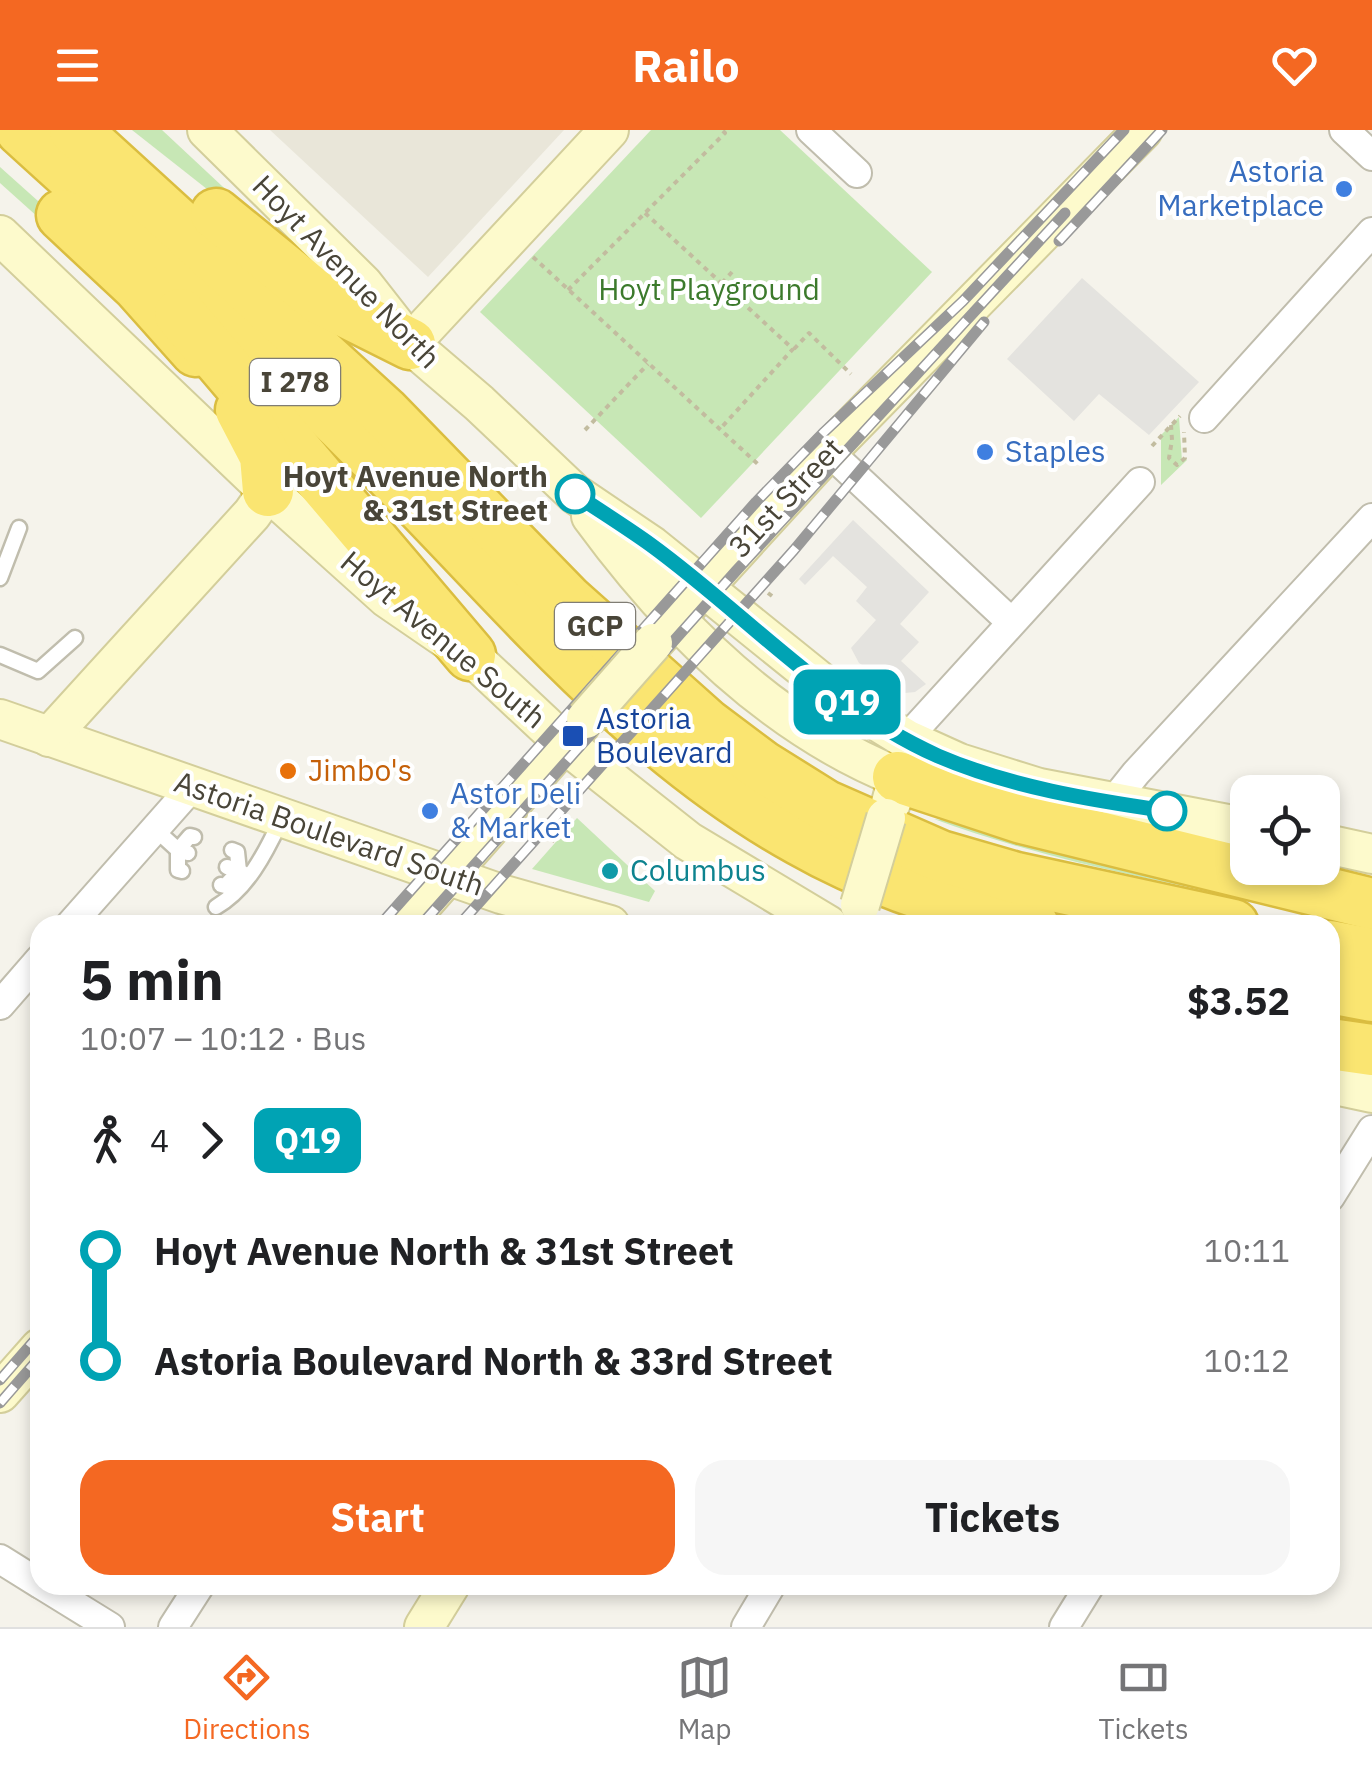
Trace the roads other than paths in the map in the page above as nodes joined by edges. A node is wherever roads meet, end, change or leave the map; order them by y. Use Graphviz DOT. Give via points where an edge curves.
graph roads {
  1 [pos="21,130"];
  2 [pos="75,130"];
  3 [pos="116,130"];
  4 [pos="609,130"];
  5 [pos="811,130"];
  6 [pos="1142,130"];
  7 [pos="1344,130"];
  8 [pos="222,135"];
  9 [pos="0,141"];
  10 [pos="1372,156"];
  11 [pos="0,158"];
  12 [pos="858,174"];
  13 [pos="1372,232"];
  14 [pos="0,236"];
  15 [pos="410,344"];
  16 [pos="1189,413"];
  17 [pos="828,452"];
  18 [pos="1153,478"];
  19 [pos="268,491"];
  20 [pos="575,494"];
  21 [pos="1372,518"];
  22 [pos="19,528"];
  23 [pos="0,578"];
  24 [pos="702,587"];
  25 [pos="1010,621"];
  26 [pos="665,630"];
  27 [pos="75,638"];
  28 [pos="0,655"];
  29 [pos="470,655"];
  30 [pos="0,719"];
  31 [pos="575,731"];
  32 [pos="49,737"];
  33 [pos="897,778"];
  34 [pos="192,787"];
  35 [pos="1112,803"];
  36 [pos="282,817"];
  37 [pos="1230,825"];
  38 [pos="155,829"];
  39 [pos="194,837"];
  40 [pos="1340,847"];
  41 [pos="232,850"];
  42 [pos="183,852"];
  43 [pos="1372,854"];
  44 [pos="238,871"];
  45 [pos="182,872"];
  46 [pos="448,874"];
  47 [pos="220,885"];
  48 [pos="1372,904"];
  49 [pos="216,907"];
  50 [pos="79,915"];
  51 [pos="413,915"];
  52 [pos="575,915"];
  53 [pos="811,915"];
  54 [pos="856,915"];
  55 [pos="995,915"];
  56 [pos="1187,915"];
  57 [pos="1340,948"];
  58 [pos="1372,954"];
  59 [pos="30,970"];
  60 [pos="1340,990"];
  61 [pos="1372,996"];
  62 [pos="0,1004"];
  63 [pos="1340,1045"];
  64 [pos="1372,1050"];
  65 [pos="1340,1086"];
  66 [pos="1372,1093"];
  67 [pos="1372,1130"];
  68 [pos="1340,1181"];
  69 [pos="30,1359"];
  70 [pos="0,1393"];
  71 [pos="0,1559"];
  72 [pos="30,1577"];
  73 [pos="59,1595"];
  74 [pos="194,1595"];
  75 [pos="444,1595"];
  76 [pos="766,1595"];
  77 [pos="1084,1595"];
  78 [pos="110,1627"];
  79 [pos="174,1627"];
  80 [pos="424,1627"];
  81 [pos="746,1627"];
  82 [pos="1064,1627"];
  1 -- 55 [label="highway, I 278" via="322,407 556,648 691,766 836,859 930,898"];
  2 -- 56 [label="highway, GCP" via="384,412 582,614 762,766 826,806 940,856"];
  3 -- 15 [label="highway" via="320,299"];
  4 -- 15 [label="main road"];
  5 -- 12 [label="street"];
  6 -- 17 [label="main road, 31st Street"];
  7 -- 10 [label="street"];
  8 -- 15 [label="main road, Hoyt Avenue North" via="363,284"];
  9 -- 29 [label="highway" via="200,335"];
  11 -- 19 [label="highway" via="138,286 219,379 259,440"];
  13 -- 16 [label="street"];
  14 -- 19 [label="main road, Hoyt Avenue South"];
  15 -- 20 [label="main road, Hoyt Avenue North"];
  17 -- 24 [label="main road, 31st Street"];
  17 -- 25 [label="street"];
  18 -- 25 [label="street"];
  19 -- 29 [label="main road, Hoyt Avenue South" via="386,598"];
  19 -- 32 [label="main road"];
  20 -- 24 [label="main road, Hoyt Avenue North"];
  20 -- 26 [label="main road, Hoyt Avenue North"];
  21 -- 35 [label="street"];
  22 -- 23 [label="lane"];
  24 -- 26 [label="main road, 31st Street"];
  24 -- 33 [label="main road, Hoyt Avenue North" via="829,689"];
  25 -- 33 [label="street"];
  26 -- 31 [label="main road, 31st Street, bridge"];
  26 -- 33 [label="main road, Hoyt Avenue North" via="837,750"];
  27 -- 28 [label="lane" via="38,670"];
  29 -- 31 [label="main road, Hoyt Avenue South"];
  30 -- 32 [label="main road"];
  31 -- 46 [label="main road, 31st Street"];
  31 -- 53 [label="main road, Hoyt Avenue South" via="706,854"];
  32 -- 34 [label="main road, Astoria Boulevard South"];
  33 -- 35 [label="main road" via="938,756"];
  33 -- 48 [label="highway" via="1022,818"];
  33 -- 54 [label="main road, bridge"];
  34 -- 36 [label="main road, Astoria Boulevard South"];
  34 -- 38 [label="street"];
  35 -- 37 [label="main road"];
  36 -- 44 [label="lane" via="269,846"];
  36 -- 46 [label="main road, Astoria Boulevard South"];
  38 -- 42 [label="lane"];
  38 -- 50 [label="street"];
  39 -- 42 [label="lane"];
  40 -- 43 [label="main road"];
  41 -- 44 [label="lane"];
  42 -- 45 [label="lane"];
  44 -- 47 [label="lane"];
  44 -- 49 [label="lane" via="235,896"];
  46 -- 51 [label="main road, 31st Street"];
  46 -- 52 [label="main road, Astoria Boulevard South"];
  57 -- 58 [label="highway"];
  59 -- 62 [label="street"];
  60 -- 61 [label="highway"];
  63 -- 64 [label="highway"];
  65 -- 66 [label="main road"];
  67 -- 68 [label="street"];
  69 -- 70 [label="main road"];
  71 -- 72 [label="street"];
  73 -- 78 [label="street"];
  74 -- 79 [label="street"];
  75 -- 80 [label="main road"];
  76 -- 81 [label="street"];
  77 -- 82 [label="street"];
}
